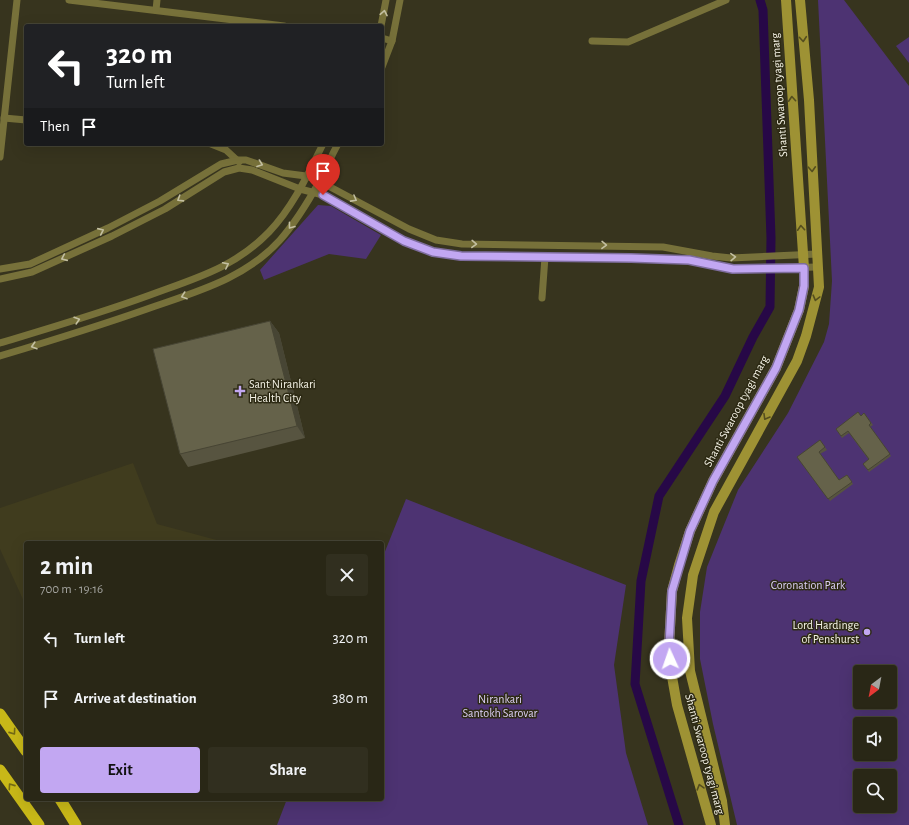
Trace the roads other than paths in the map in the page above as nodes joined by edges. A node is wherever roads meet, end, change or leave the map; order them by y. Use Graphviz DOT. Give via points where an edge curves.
graph roads {
  1 [pos="17,0"];
  2 [pos="69,0"];
  3 [pos="157,0"];
  4 [pos="386,0"];
  5 [pos="400,0"];
  6 [pos="726,0"];
  7 [pos="786,2"];
  8 [pos="800,2"];
  9 [pos="156,10"];
  10 [pos="268,24"];
  11 [pos="381,24"];
  12 [pos="384,39"];
  13 [pos="392,41"];
  14 [pos="592,41"];
  15 [pos="384,62"];
  16 [pos="4,118"];
  17 [pos="24,120"];
  18 [pos="217,146"];
  19 [pos="322,146"];
  20 [pos="337,146"];
  21 [pos="0,157"];
  22 [pos="238,160"];
  23 [pos="245,168"];
  24 [pos="306,176"];
  25 [pos="319,181"];
  26 [pos="300,189"];
  27 [pos="313,193"];
  28 [pos="417,233"];
  29 [pos="412,244"];
  30 [pos="552,244"];
  31 [pos="631,245"];
  32 [pos="817,254"];
  33 [pos="802,255"];
  34 [pos="710,256"];
  35 [pos="549,257"];
  36 [pos="631,258"];
  37 [pos="709,264"];
  38 [pos="818,267"];
  39 [pos="804,268"];
  40 [pos="0,269"];
  41 [pos="0,279"];
  42 [pos="141,298"];
  43 [pos="542,298"];
  44 [pos="145,310"];
  45 [pos="56,326"];
  46 [pos="60,338"];
  47 [pos="0,343"];
  48 [pos="0,356"];
  49 [pos="0,714"];
  50 [pos="24,748"];
  51 [pos="0,770"];
  52 [pos="61,801"];
  53 [pos="39,825"];
  54 [pos="76,825"];
  55 [pos="711,825"];
  56 [pos="725,825"];
  1 -- 16 [label="street"];
  2 -- 9 [label="street"];
  3 -- 9 [label="street"];
  11 -- 4 [label="street, one-way"];
  5 -- 13 [label="street"];
  6 -- 14 [label="street" via="628,42"];
  7 -- 8 [label="main road"];
  33 -- 7 [label="main road, Shanti Swaroop tyagi marg, one-way"];
  8 -- 32 [label="main road, Shanti Swaroop tyagi marg, one-way" via="809,100"];
  9 -- 10 [label="street"];
  12 -- 13 [label="street"];
  13 -- 15 [label="street"];
  16 -- 17 [label="street"];
  16 -- 21 [label="street"];
  18 -- 22 [label="street"];
  19 -- 24 [label="street"];
  20 -- 25 [label="street"];
  22 -- 23 [label="street"];
  22 -- 24 [label="street, one-way" via="254,162 282,173"];
  40 -- 22 [label="street, one-way" via="30,264 160,201 221,164"];
  23 -- 26 [label="street"];
  23 -- 41 [label="street, one-way" via="224,172 165,209 93,245 32,272"];
  24 -- 25 [label="street"];
  24 -- 26 [label="street"];
  25 -- 27 [label="street"];
  25 -- 28 [label="street, one-way"];
  26 -- 27 [label="street"];
  42 -- 26 [label="street, one-way" via="208,274 248,252 270,231"];
  27 -- 29 [label="street" via="323,195"];
  27 -- 44 [label="street, one-way" via="280,240 256,262 213,286"];
  28 -- 29 [label="street"];
  28 -- 30 [label="street, one-way" via="436,240 462,244"];
  29 -- 35 [label="street" via="433,252 461,256"];
  30 -- 31 [label="street, one-way"];
  30 -- 35 [label="street"];
  31 -- 34 [label="street" via="662,247"];
  31 -- 36 [label="street"];
  32 -- 33 [label="street"];
  32 -- 38 [label="main road, Shanti Swaroop tyagi marg"];
  34 -- 33 [label="street, one-way" via="731,258"];
  33 -- 39 [label="main road, Shanti Swaroop tyagi marg"];
  34 -- 37 [label="street"];
  35 -- 36 [label="street"];
  35 -- 43 [label="street"];
  36 -- 37 [label="street" via="689,260"];
  37 -- 39 [label="street" via="733,269"];
  38 -- 39 [label="street"];
  38 -- 56 [label="main road, Shanti Swaroop tyagi marg, one-way" via="819,287 796,362 714,512 693,575 687,618 690,671 722,801"];
  55 -- 39 [label="main road, Shanti Swaroop tyagi marg, one-way" via="677,705 669,646 672,591 690,531 713,481 776,368 799,310 804,286"];
  42 -- 44 [label="street"];
  45 -- 42 [label="street, one-way"];
  44 -- 46 [label="street"];
  45 -- 46 [label="street"];
  45 -- 47 [label="street"];
  46 -- 48 [label="street, one-way"];
  49 -- 50 [label="highway, one-way"];
  53 -- 51 [label="highway, one-way"];
  52 -- 54 [label="highway"];
}
